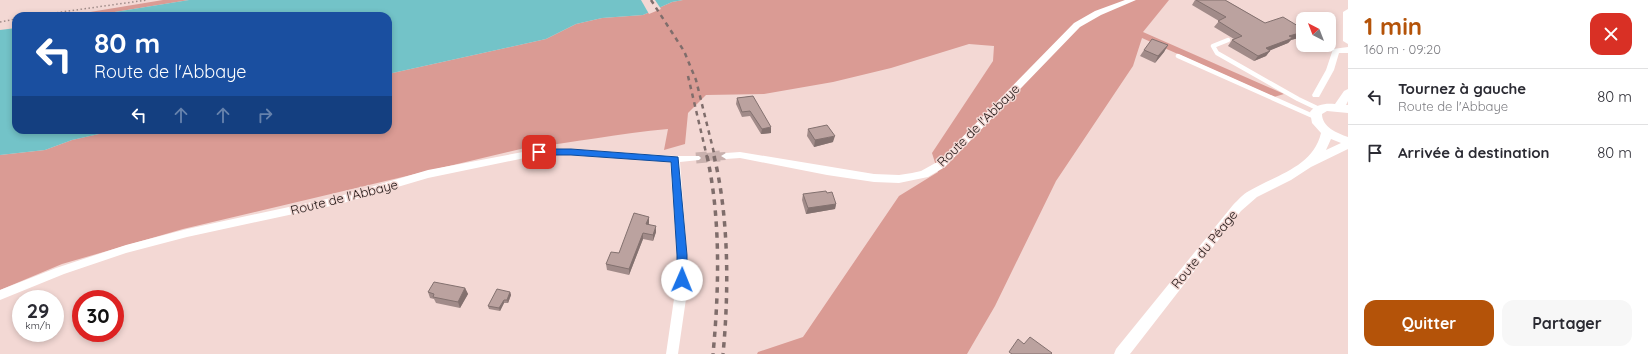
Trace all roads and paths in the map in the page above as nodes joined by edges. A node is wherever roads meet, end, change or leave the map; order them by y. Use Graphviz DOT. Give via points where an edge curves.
graph roads {
  1 [pos="147,0"];
  2 [pos="1132,0"];
  3 [pos="62,12"];
  4 [pos="1348,12"];
  5 [pos="12,20"];
  6 [pos="0,22"];
  7 [pos="1228,40"];
  8 [pos="1348,41"];
  9 [pos="1348,50"];
  10 [pos="1178,56"];
  11 [pos="1348,93"];
  12 [pos="1316,95"];
  13 [pos="1343,108"];
  14 [pos="1317,113"];
  15 [pos="1327,131"];
  16 [pos="1348,141"];
  17 [pos="1348,144"];
  18 [pos="726,156"];
  19 [pos="696,158"];
  20 [pos="675,159"];
  21 [pos="1306,165"];
  22 [pos="0,295"];
  23 [pos="672,354"];
  24 [pos="1121,354"];
  1 -- 3 [label="path"];
  2 -- 18 [label="street, Route de l'Abbaye" via="1098,13 1077,25 942,164 924,174 899,179 874,178 740,155"];
  4 -- 8 [label="street"];
  5 -- 6 [label="path"];
  7 -- 14 [label="lane" via="1213,46 1217,53 1298,99"];
  9 -- 12 [label="street" via="1336,51 1330,70"];
  10 -- 14 [label="lane"];
  11 -- 13 [label="street"];
  13 -- 14 [label="street" via="1326,107"];
  14 -- 15 [label="street" via="1319,124"];
  15 -- 16 [label="street"];
  15 -- 21 [label="street, Route du Péage" via="1326,141"];
  17 -- 21 [label="street, Route du Péage"];
  19 -- 20 [label="street, Route de l'Abbaye"];
  20 -- 22 [label="street, Route de l'Abbaye" via="539,152 428,174 340,200 126,249"];
  20 -- 23 [label="street" via="682,262 681,292"];
  21 -- 24 [label="street, Route du Péage" via="1294,174 1252,195 1237,208"];
}
